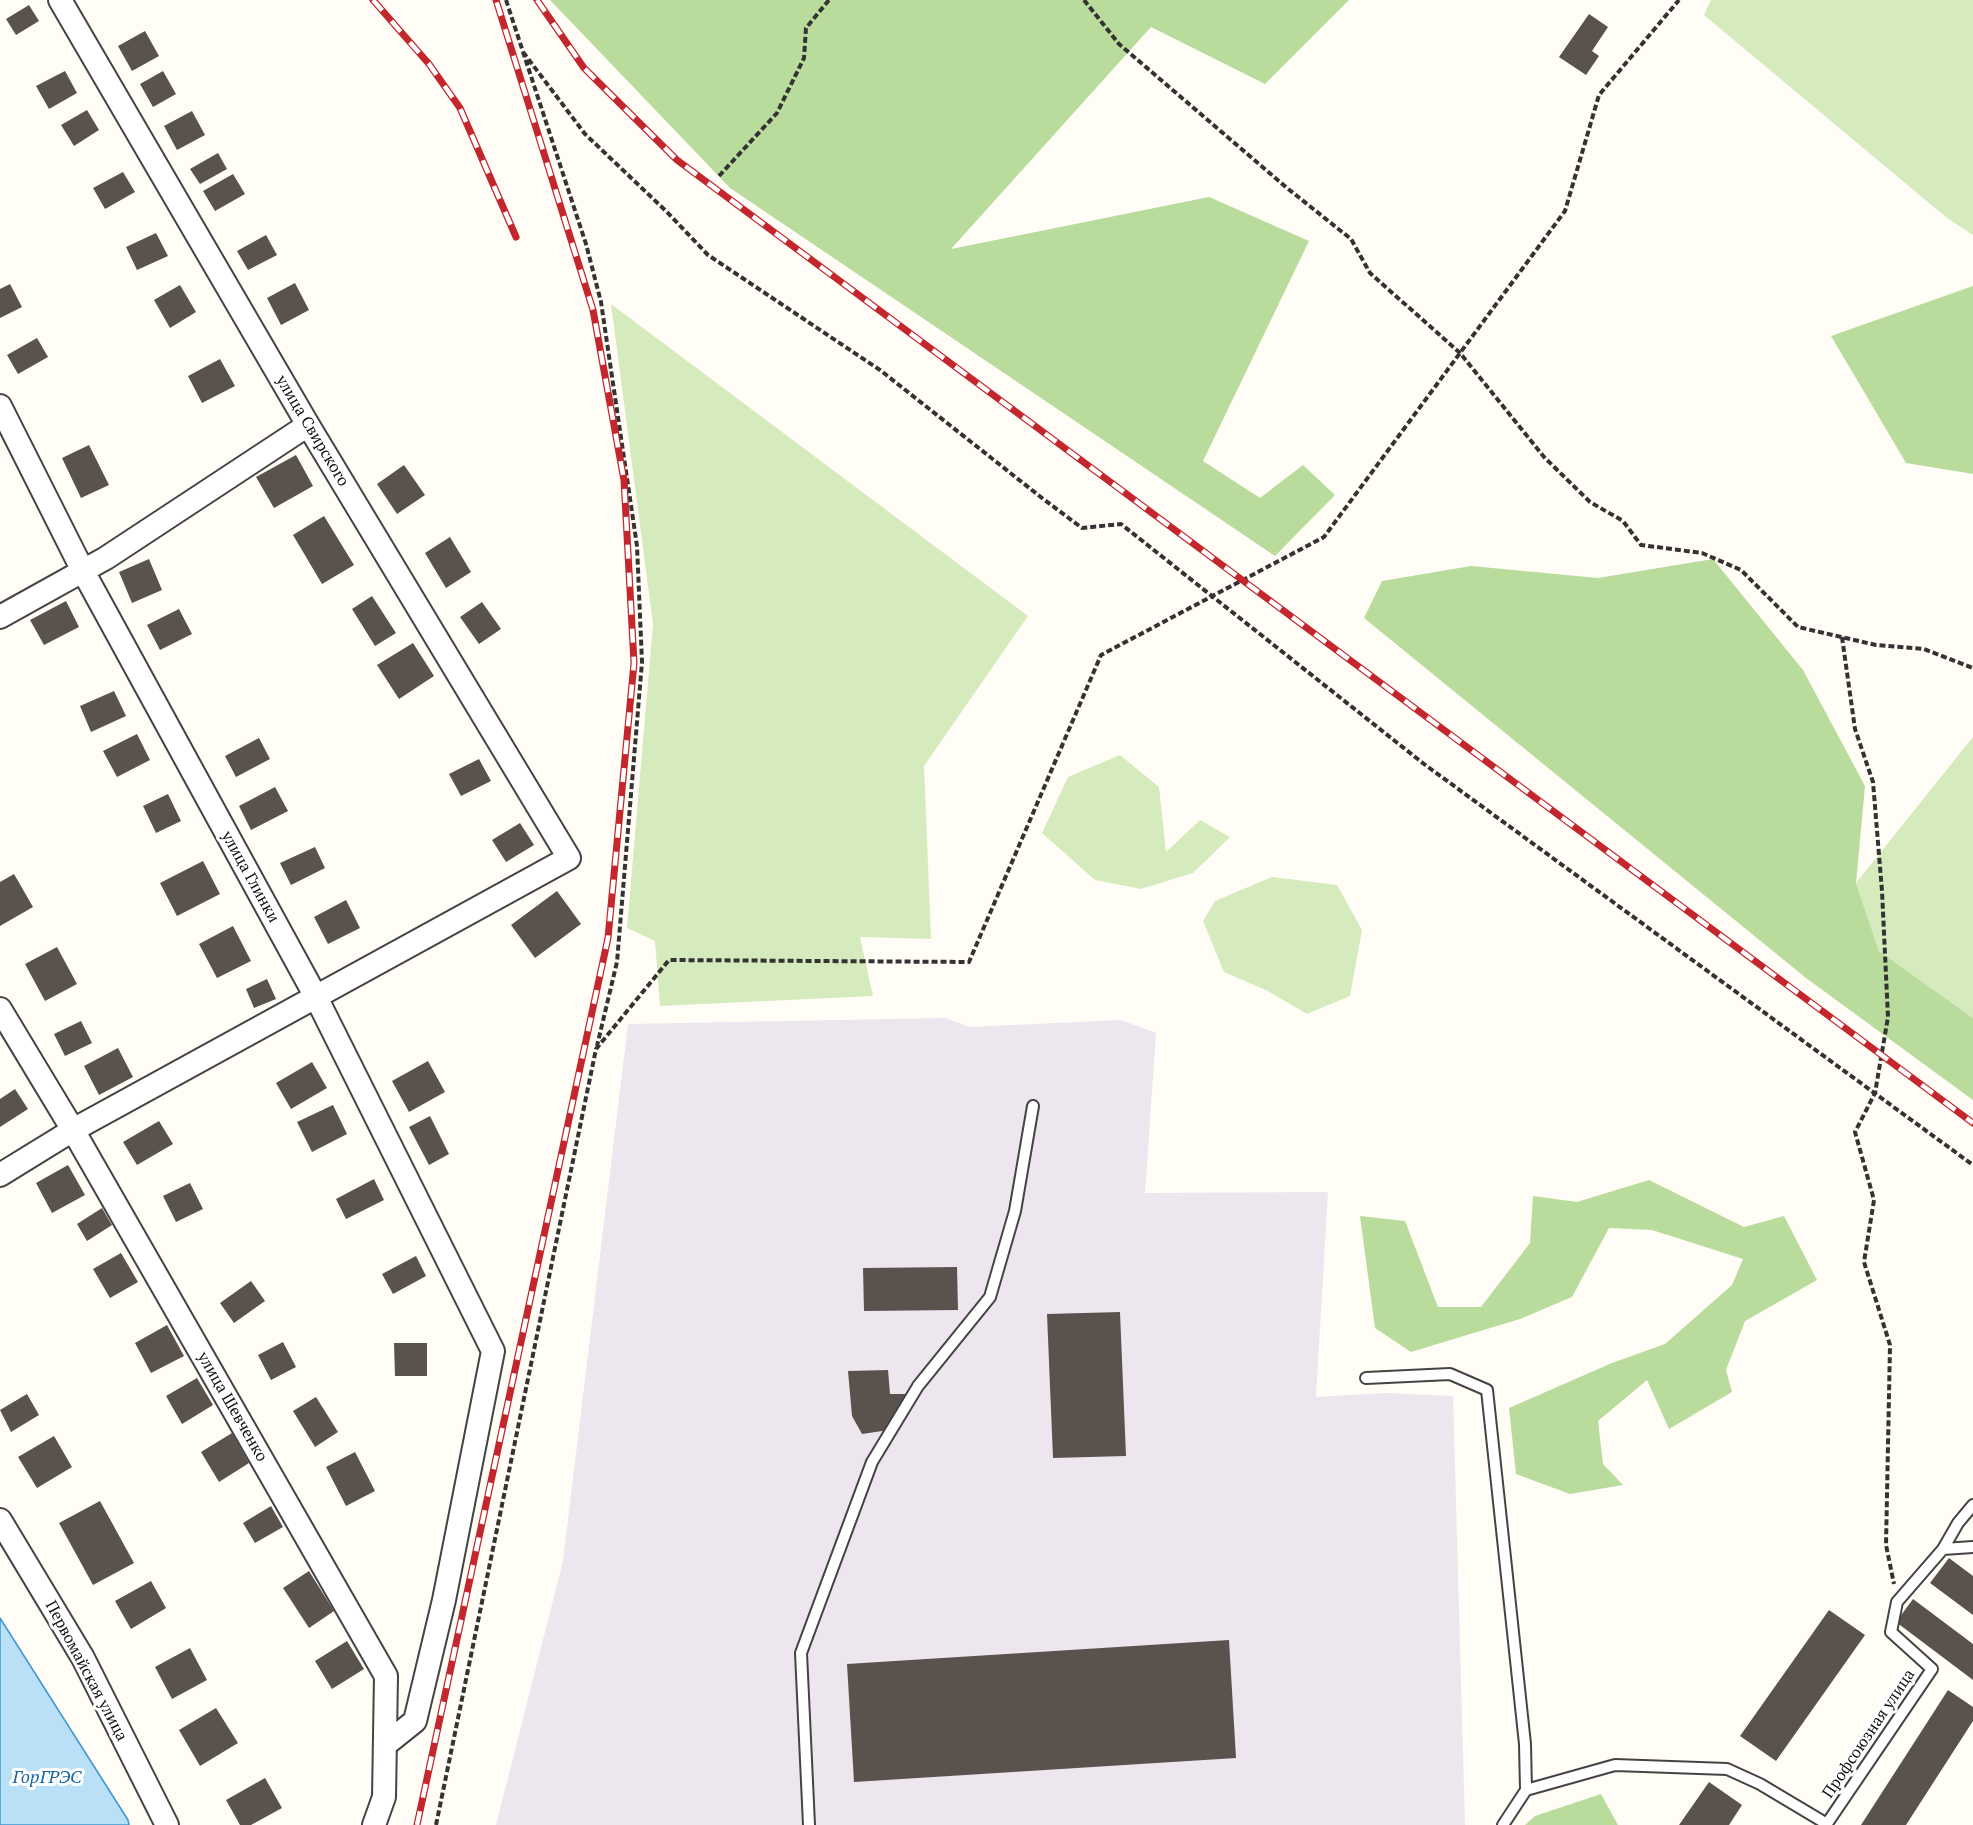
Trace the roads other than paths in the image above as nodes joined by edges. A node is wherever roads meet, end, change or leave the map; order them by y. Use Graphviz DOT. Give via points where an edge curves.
graph roads {
  1 [pos="60,0"];
  2 [pos="0,406"];
  3 [pos="308,425"];
  4 [pos="83,571"];
  5 [pos="0,617"];
  6 [pos="316,997"];
  7 [pos="0,1009"];
  8 [pos="1032,1106"];
  9 [pos="73,1130"];
  10 [pos="0,1175"];
  11 [pos="1366,1378"];
  12 [pos="1973,1505"];
  13 [pos="0,1520"];
  14 [pos="1973,1547"];
  15 [pos="1943,1549"];
  16 [pos="385,1744"];
  17 [pos="1526,1790"];
  18 [pos="1826,1824"];
  19 [pos="166,1825"];
  20 [pos="374,1825"];
  21 [pos="809,1825"];
  22 [pos="1503,1825"];
  1 -- 3 [label="street, улица Свирского"];
  2 -- 4 [label="street, улица Глинки"];
  3 -- 4 [label="street"];
  3 -- 6 [label="street, улица Свирского" via="569,858"];
  4 -- 5 [label="street"];
  4 -- 6 [label="street, улица Глинки"];
  6 -- 9 [label="street"];
  6 -- 16 [label="street, улица Глинки" via="493,1351 444,1600 415,1721"];
  7 -- 9 [label="street, улица Шевченко"];
  8 -- 21 [label="lane" via="1015,1211 990,1297 918,1386 872,1462 801,1653"];
  9 -- 10 [label="street"];
  9 -- 16 [label="street, улица Шевченко" via="386,1677"];
  11 -- 17 [label="lane" via="1450,1374 1487,1390 1525,1744"];
  12 -- 15 [label="lane"];
  13 -- 19 [label="street, Первомайская улица" via="83,1658"];
  14 -- 15 [label="lane"];
  15 -- 18 [label="lane, Профсоюзная улица" via="1897,1602 1892,1632 1932,1669"];
  16 -- 20 [label="street, улица Шевченко" via="384,1797"];
  17 -- 18 [label="lane" via="1615,1765 1727,1769 1761,1784"];
  17 -- 22 [label="lane"];
}
